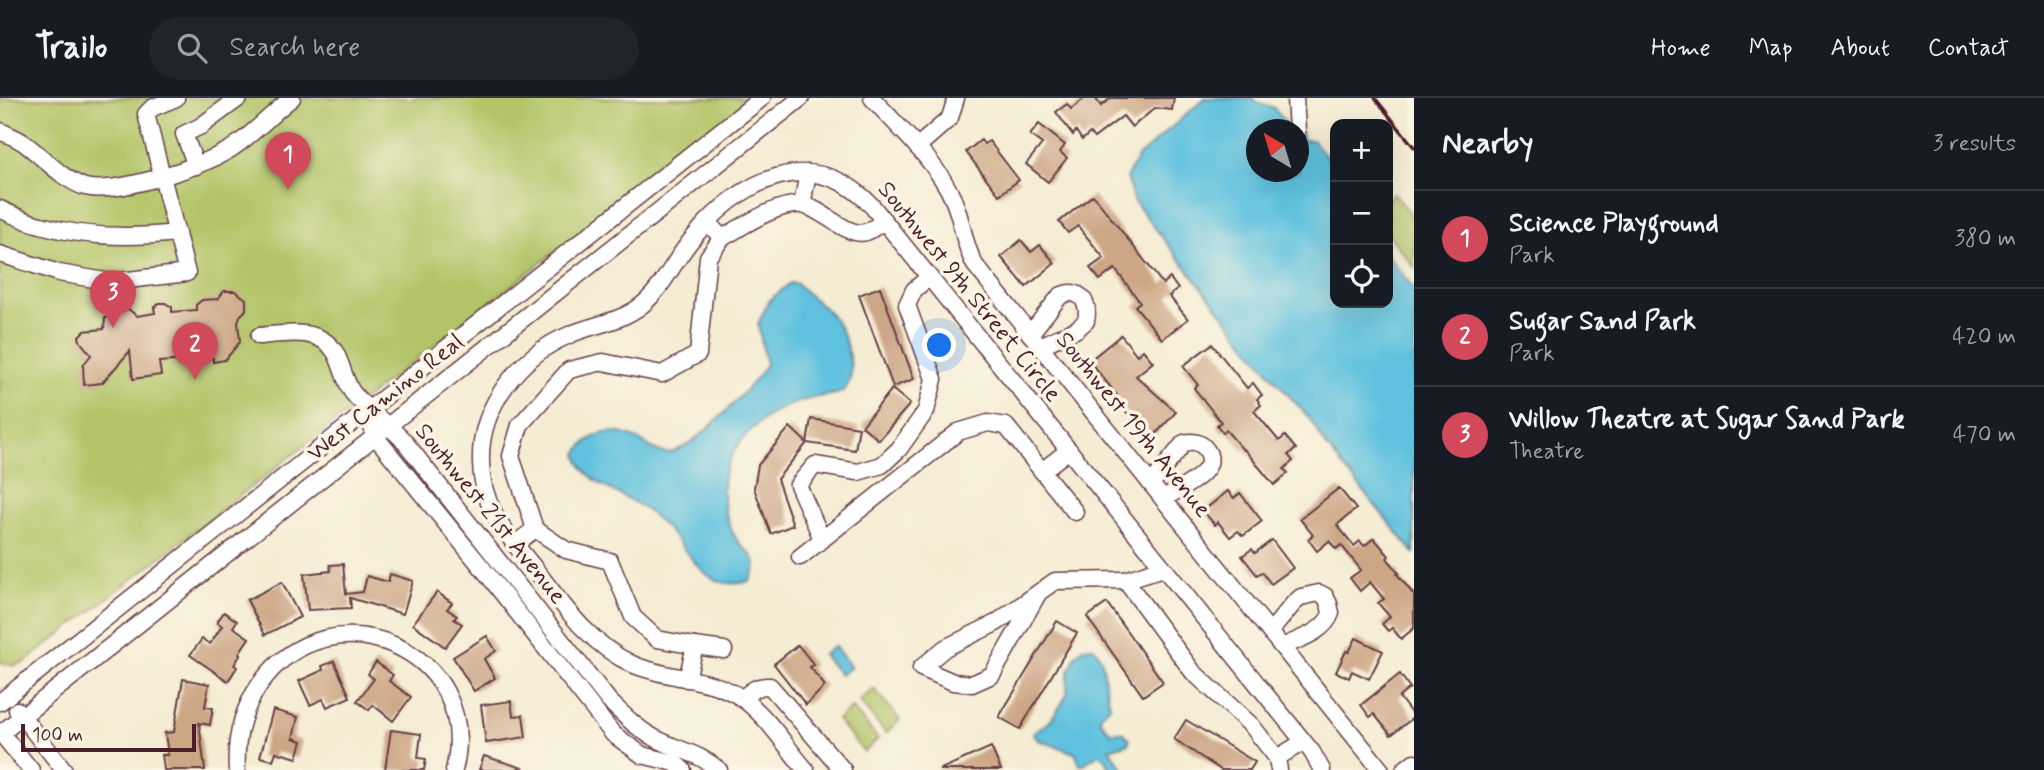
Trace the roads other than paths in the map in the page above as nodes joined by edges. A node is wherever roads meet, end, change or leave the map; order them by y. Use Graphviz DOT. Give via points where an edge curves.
graph roads {
  1 [pos="176,98"];
  2 [pos="239,98"];
  3 [pos="292,98"];
  4 [pos="762,98"];
  5 [pos="801,98"];
  6 [pos="872,98"];
  7 [pos="956,98"];
  8 [pos="1295,98"];
  9 [pos="1296,119"];
  10 [pos="0,131"];
  11 [pos="917,147"];
  12 [pos="196,166"];
  13 [pos="808,173"];
  14 [pos="163,175"];
  15 [pos="803,205"];
  16 [pos="0,209"];
  17 [pos="884,221"];
  18 [pos="707,222"];
  19 [pos="177,233"];
  20 [pos="722,238"];
  21 [pos="0,254"];
  22 [pos="929,277"];
  23 [pos="259,336"];
  24 [pos="368,411"];
  25 [pos="389,425"];
  26 [pos="375,436"];
  27 [pos="1069,450"];
  28 [pos="1042,471"];
  29 [pos="1151,484"];
  30 [pos="1163,499"];
  31 [pos="1076,512"];
  32 [pos="535,529"];
  33 [pos="822,539"];
  34 [pos="515,544"];
  35 [pos="800,557"];
  36 [pos="1163,568"];
  37 [pos="1125,580"];
  38 [pos="1039,592"];
  39 [pos="1270,632"];
  40 [pos="695,646"];
  41 [pos="1282,647"];
  42 [pos="724,650"];
  43 [pos="687,679"];
  44 [pos="2,696"];
  45 [pos="743,699"];
  46 [pos="22,717"];
  47 [pos="0,733"];
  48 [pos="1303,742"];
  49 [pos="826,750"];
  50 [pos="1414,762"];
  51 [pos="1278,764"];
  52 [pos="799,767"];
  53 [pos="31,770"];
  54 [pos="64,770"];
  55 [pos="237,770"];
  56 [pos="454,770"];
  57 [pos="683,770"];
  58 [pos="719,770"];
  59 [pos="843,770"];
  60 [pos="1322,770"];
  61 [pos="1381,770"];
  62 [pos="1404,770"];
  1 -- 14 [label="street" via="146,114"];
  2 -- 12 [label="street" via="184,134"];
  3 -- 12 [label="street" via="232,148"];
  4 -- 24 [label="street, West Camino Real"];
  5 -- 25 [label="street, West Camino Real"];
  6 -- 11 [label="street, Southwest 19th Avenue"];
  7 -- 11 [label="street" via="950,118"];
  8 -- 9 [label="street"];
  10 -- 14 [label="street" via="22,141 84,187 130,185"];
  11 -- 29 [label="street, Southwest 19th Avenue" via="948,188 975,265"];
  12 -- 14 [label="street"];
  13 -- 15 [label="street"];
  13 -- 17 [label="street, Southwest 9th Street Circle" via="855,190"];
  13 -- 18 [label="street, Southwest 9th Street Circle" via="763,181"];
  14 -- 19 [label="street"];
  15 -- 17 [label="street" via="852,232 864,233"];
  15 -- 20 [label="street" via="758,218"];
  16 -- 19 [label="street" via="40,225 100,237"];
  17 -- 22 [label="street, Southwest 9th Street Circle"];
  18 -- 20 [label="street"];
  18 -- 34 [label="street, Southwest 9th Street Circle" via="658,290 639,308 617,321 556,341 514,374 499,394 485,425 481,470 494,513"];
  19 -- 21 [label="street" via="187,273 111,282 59,273"];
  20 -- 32 [label="street" via="708,257 698,354 662,374 603,362 569,370 520,425 511,456"];
  22 -- 27 [label="street, Southwest 9th Street Circle"];
  22 -- 33 [label="street" via="914,290 907,305 934,379 926,411 882,465 858,472 815,465 798,485"];
  23 -- 24 [label="street" via="312,334 324,339"];
  24 -- 25 [label="street, Southwest 21st Avenue"];
  24 -- 26 [label="street, Southwest 21st Avenue"];
  24 -- 44 [label="street, West Camino Real"];
  25 -- 26 [label="street, West Camino Real"];
  25 -- 58 [label="street, Southwest 21st Avenue" via="609,701 641,730 702,757"];
  26 -- 46 [label="street, West Camino Real"];
  26 -- 57 [label="street, Southwest 21st Avenue" via="613,734 642,755"];
  27 -- 28 [label="street"];
  27 -- 36 [label="street, Southwest 9th Street Circle"];
  28 -- 31 [label="street"];
  28 -- 33 [label="street" via="1006,426 988,424 958,432"];
  29 -- 30 [label="street, Southwest 19th Avenue"];
  29 -- 30 [label="street" via="1184,443 1192,441 1207,449 1209,467"];
  30 -- 39 [label="street, Southwest 19th Avenue"];
  32 -- 34 [label="street"];
  32 -- 40 [label="street" via="566,550 610,561 633,617 657,639"];
  33 -- 35 [label="street"];
  34 -- 43 [label="street, Southwest 9th Street Circle" via="597,641 642,668"];
  36 -- 37 [label="street"];
  36 -- 48 [label="street, Southwest 9th Street Circle"];
  37 -- 38 [label="street" via="1055,581"];
  37 -- 51 [label="street" via="1193,671 1252,726"];
  38 -- 38 [label="street" via="996,623 945,648 921,668 953,682 972,684 992,675"];
  39 -- 41 [label="street, Southwest 19th Avenue"];
  39 -- 41 [label="street" via="1301,597 1325,596 1331,613 1328,622"];
  40 -- 42 [label="street"];
  40 -- 43 [label="street"];
  41 -- 61 [label="street, Southwest 19th Avenue"];
  43 -- 45 [label="street, Southwest 9th Street Circle"];
  44 -- 46 [label="street"];
  45 -- 49 [label="street" via="758,687 770,686"];
  45 -- 52 [label="street, Southwest 9th Street Circle" via="761,715"];
  46 -- 47 [label="street, West Camino Real"];
  46 -- 54 [label="street"];
  47 -- 53 [label="street"];
  48 -- 51 [label="street"];
  48 -- 60 [label="street, Southwest 9th Street Circle"];
  49 -- 52 [label="street"];
  49 -- 59 [label="street"];
  50 -- 62 [label="street"];
  55 -- 56 [label="street" via="241,723 262,681 297,650 346,635 396,645 418,658 436,677 456,723"];
}
